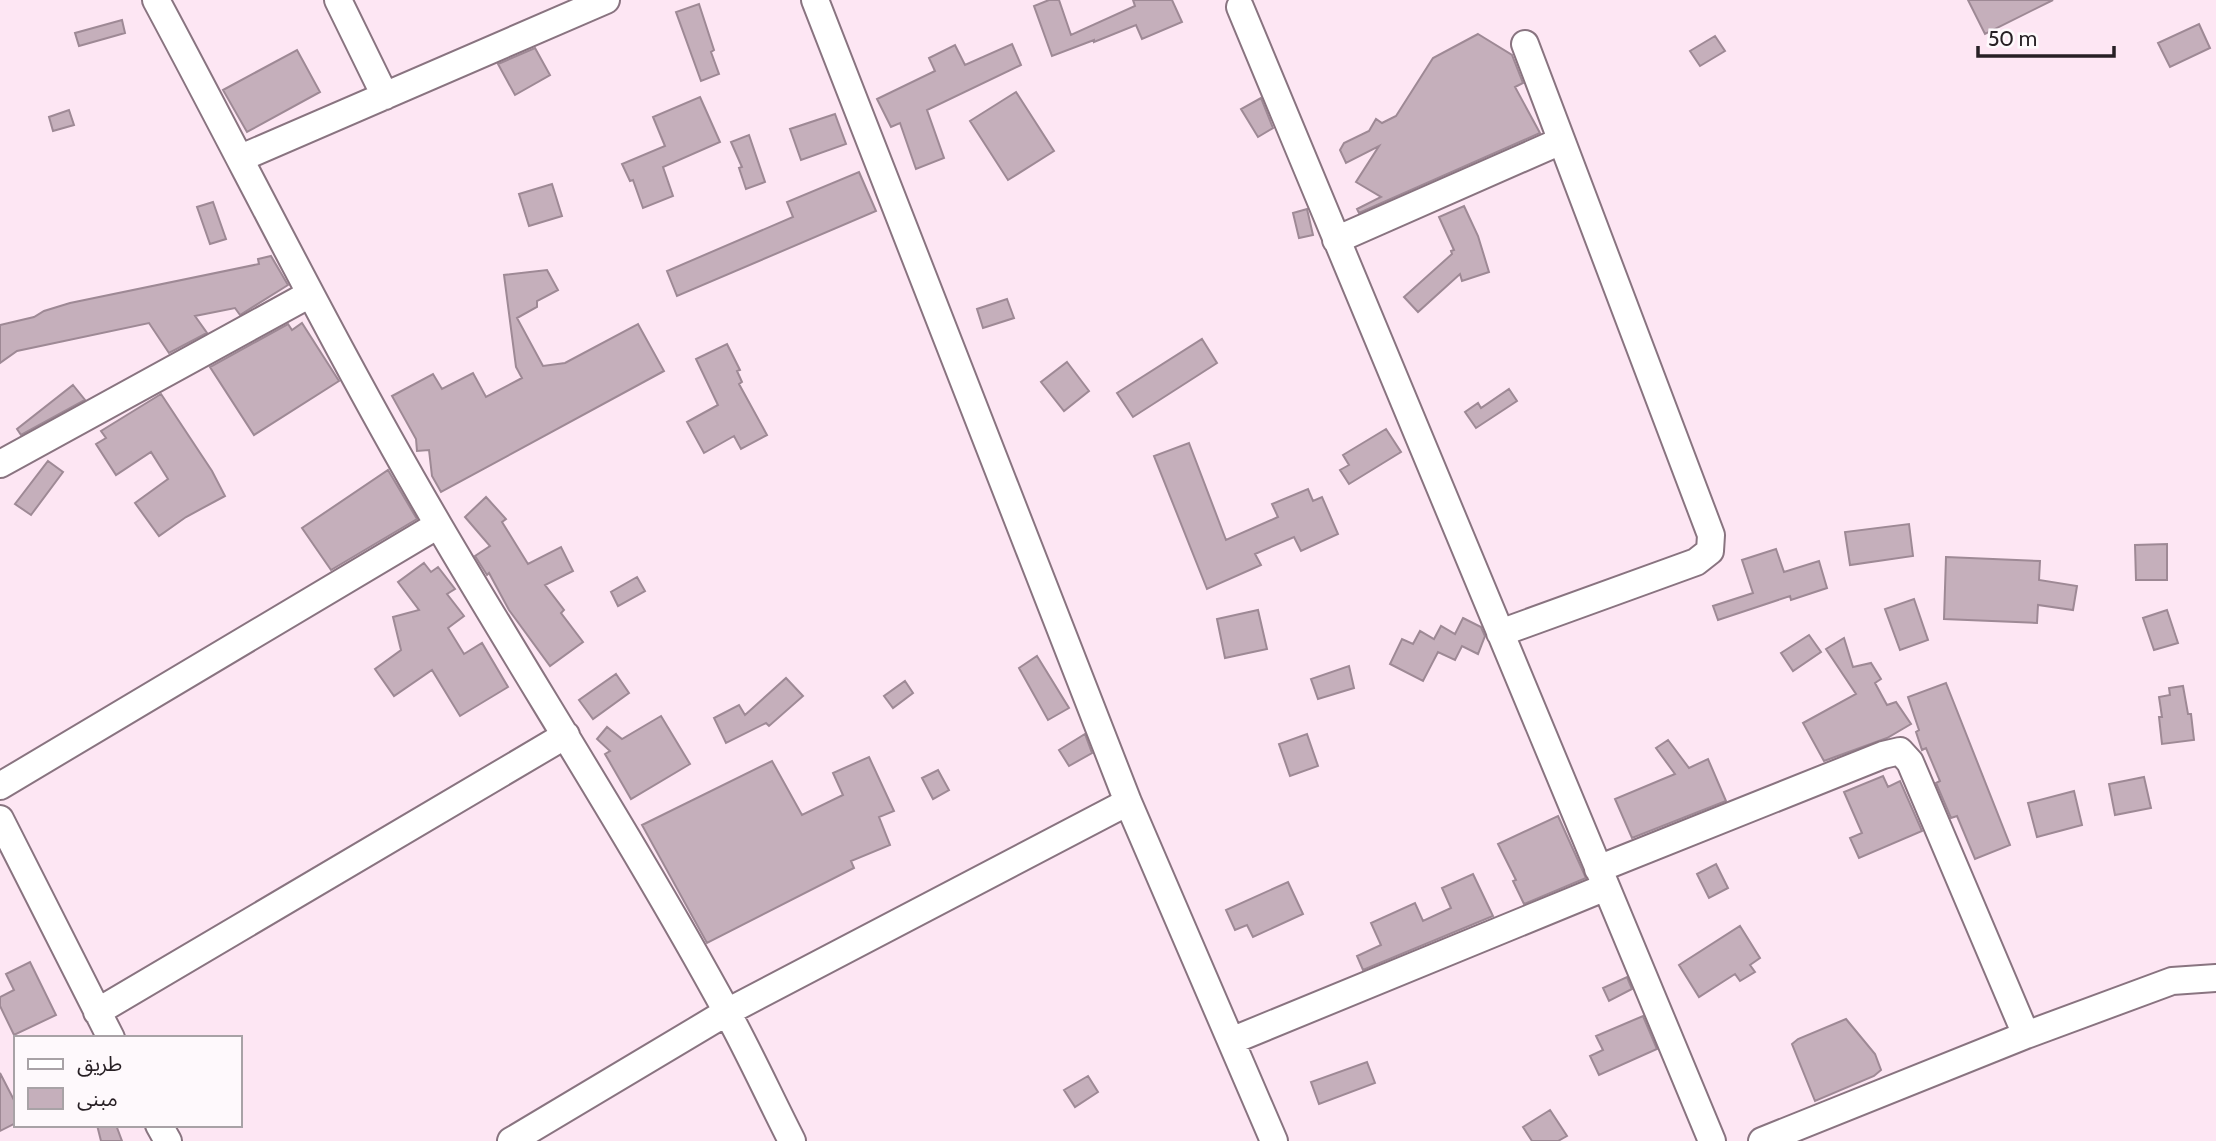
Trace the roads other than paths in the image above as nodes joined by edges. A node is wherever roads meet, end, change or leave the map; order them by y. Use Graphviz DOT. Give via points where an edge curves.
graph roads {
  1 [pos="156,0"];
  2 [pos="338,0"];
  3 [pos="606,0"];
  4 [pos="815,0"];
  5 [pos="1240,7"];
  6 [pos="1525,44"];
  7 [pos="385,96"];
  8 [pos="1562,141"];
  9 [pos="241,158"];
  10 [pos="1336,240"];
  11 [pos="310,294"];
  12 [pos="0,464"];
  13 [pos="438,525"];
  14 [pos="1500,633"];
  15 [pos="566,735"];
  16 [pos="0,786"];
  17 [pos="1128,802"];
  18 [pos="0,819"];
  19 [pos="1602,878"];
  20 [pos="2216,978"];
  21 [pos="96,1012"];
  22 [pos="727,1013"];
  23 [pos="2026,1035"];
  24 [pos="110,1036"];
  25 [pos="1231,1041"];
  26 [pos="511,1141"];
  27 [pos="792,1141"];
  28 [pos="1275,1141"];
  29 [pos="1712,1141"];
  30 [pos="1762,1141"];
  1 -- 9 [label="street"];
  2 -- 7 [label="street"];
  3 -- 7 [label="street"];
  4 -- 17 [label="street"];
  5 -- 10 [label="street"];
  6 -- 8 [label="street"];
  7 -- 9 [label="street"];
  8 -- 10 [label="street"];
  8 -- 14 [label="street" via="1711,535 1710,551 1696,562"];
  9 -- 11 [label="street"];
  10 -- 14 [label="street"];
  11 -- 12 [label="street"];
  11 -- 13 [label="street"];
  13 -- 15 [label="street"];
  13 -- 16 [label="street"];
  14 -- 19 [label="street"];
  15 -- 21 [label="street"];
  15 -- 22 [label="street"];
  17 -- 22 [label="street"];
  17 -- 25 [label="street"];
  18 -- 21 [label="street"];
  19 -- 23 [label="street" via="1900,751 1910,762"];
  19 -- 25 [label="street"];
  19 -- 29 [label="street"];
  20 -- 23 [label="street" via="2172,981"];
  21 -- 24 [label="street"];
  22 -- 26 [label="street"];
  22 -- 27 [label="street"];
  23 -- 30 [label="street"];
  25 -- 28 [label="street"];
}
